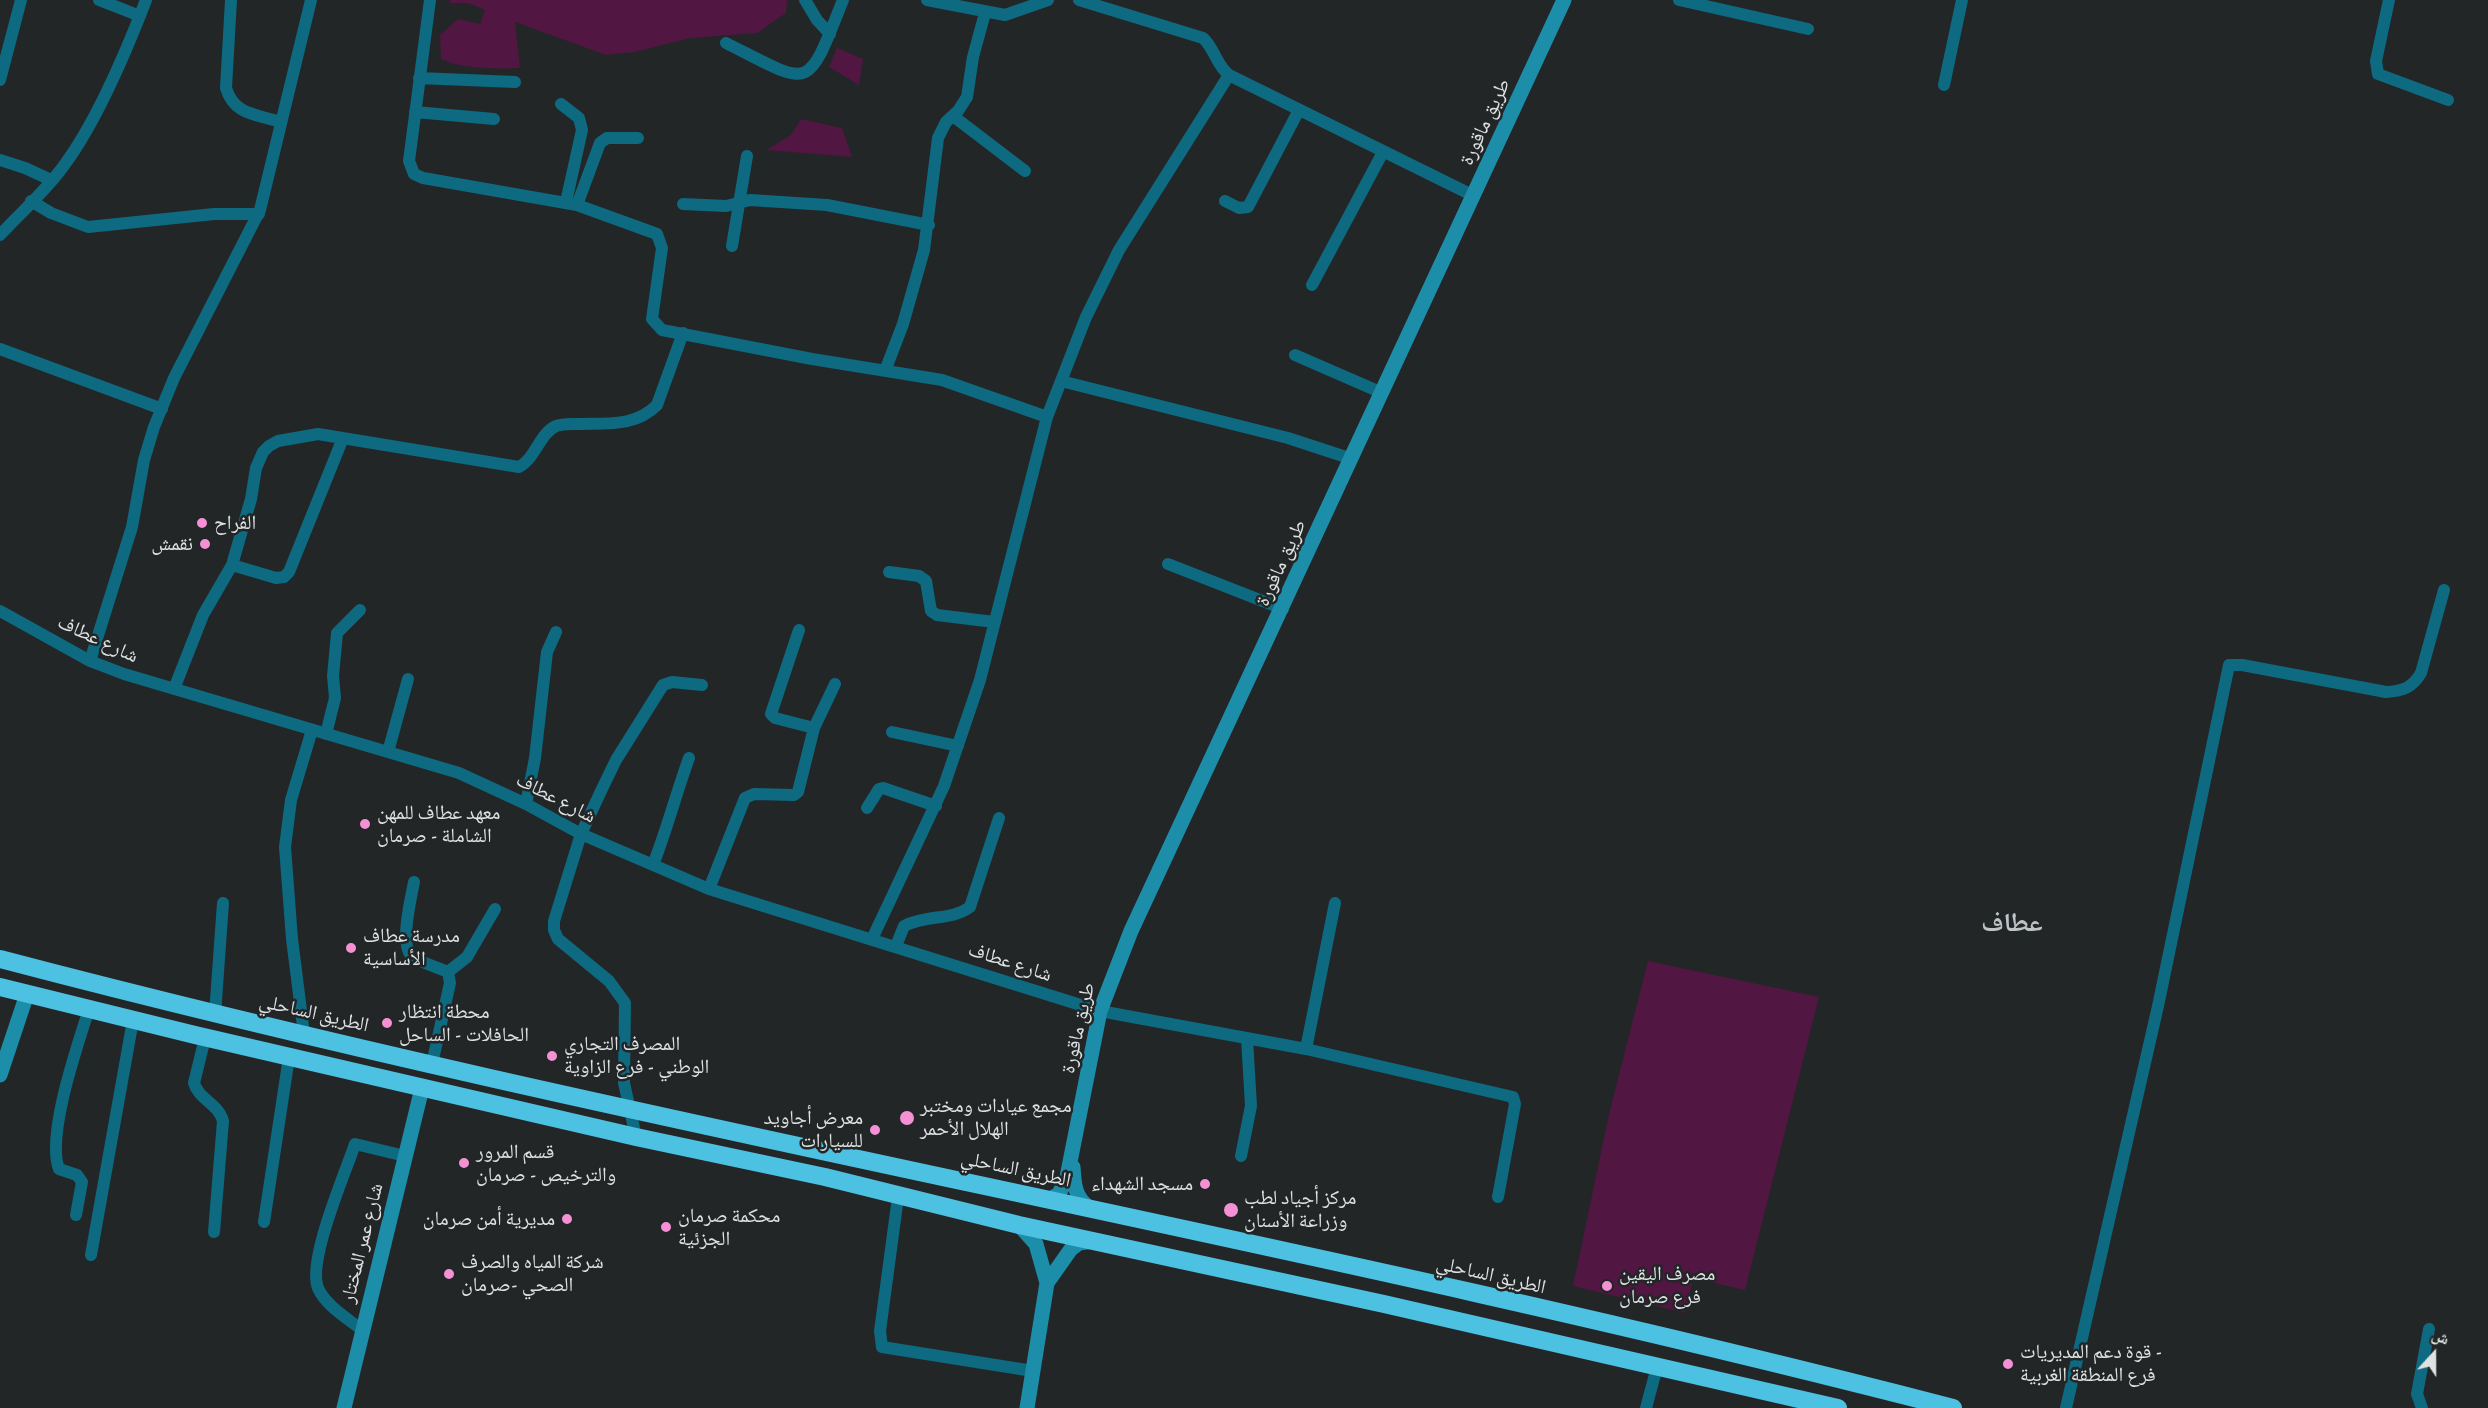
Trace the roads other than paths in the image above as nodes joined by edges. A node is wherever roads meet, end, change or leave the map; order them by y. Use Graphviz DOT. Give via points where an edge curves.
graph roads {
  1 [pos="21,0"];
  2 [pos="99,0"];
  3 [pos="146,0"];
  4 [pos="231,0"];
  5 [pos="311,0"];
  6 [pos="430,0"];
  7 [pos="805,0"];
  8 [pos="843,0"];
  9 [pos="927,0"];
  10 [pos="1048,0"];
  11 [pos="1079,0"];
  12 [pos="1564,0"];
  13 [pos="1679,0"];
  14 [pos="1962,0"];
  15 [pos="2390,0"];
  16 [pos="943,1"];
  17 [pos="985,13"];
  18 [pos="140,16"];
  19 [pos="1808,29"];
  20 [pos="830,34"];
  21 [pos="726,43"];
  22 [pos="1229,75"];
  23 [pos="419,78"];
  24 [pos="0,80"];
  25 [pos="515,82"];
  26 [pos="1944,85"];
  27 [pos="2448,100"];
  28 [pos="561,104"];
  29 [pos="1299,110"];
  30 [pos="415,112"];
  31 [pos="953,116"];
  32 [pos="494,119"];
  33 [pos="280,122"];
  34 [pos="638,138"];
  35 [pos="1383,152"];
  36 [pos="747,156"];
  37 [pos="0,160"];
  38 [pos="1025,171"];
  39 [pos="51,180"];
  40 [pos="1474,196"];
  41 [pos="32,201"];
  42 [pos="1225,201"];
  43 [pos="739,202"];
  44 [pos="572,203"];
  45 [pos="682,204"];
  46 [pos="259,214"];
  47 [pos="929,225"];
  48 [pos="0,235"];
  49 [pos="732,246"];
  50 [pos="1312,285"];
  51 [pos="683,333"];
  52 [pos="0,349"];
  53 [pos="1294,355"];
  54 [pos="885,371"];
  55 [pos="1061,381"];
  56 [pos="1380,392"];
  57 [pos="162,409"];
  58 [pos="1047,417"];
  59 [pos="343,438"];
  60 [pos="1352,459"];
  61 [pos="1168,564"];
  62 [pos="232,565"];
  63 [pos="889,572"];
  64 [pos="2445,590"];
  65 [pos="1283,609"];
  66 [pos="360,610"];
  67 [pos="0,611"];
  68 [pos="994,622"];
  69 [pos="799,630"];
  70 [pos="556,632"];
  71 [pos="90,661"];
  72 [pos="408,678"];
  73 [pos="835,684"];
  74 [pos="702,685"];
  75 [pos="174,689"];
  76 [pos="814,728"];
  77 [pos="312,730"];
  78 [pos="892,732"];
  79 [pos="326,734"];
  80 [pos="958,746"];
  81 [pos="388,752"];
  82 [pos="689,758"];
  83 [pos="526,804"];
  84 [pos="936,806"];
  85 [pos="867,808"];
  86 [pos="999,818"];
  87 [pos="581,834"];
  88 [pos="652,865"];
  89 [pos="414,882"];
  90 [pos="709,889"];
  91 [pos="223,903"];
  92 [pos="1335,903"];
  93 [pos="495,909"];
  94 [pos="872,939"];
  95 [pos="896,946"];
  96 [pos="0,959"];
  97 [pos="448,972"];
  98 [pos="0,987"];
  99 [pos="27,994"];
  100 [pos="89,1009"];
  101 [pos="1100,1011"];
  102 [pos="215,1014"];
  103 [pos="133,1020"];
  104 [pos="304,1034"];
  105 [pos="205,1038"];
  106 [pos="1248,1038"];
  107 [pos="1306,1049"];
  108 [pos="289,1057"];
  109 [pos="432,1064"];
  110 [pos="0,1075"];
  111 [pos="422,1088"];
  112 [pos="632,1109"];
  113 [pos="636,1137"];
  114 [pos="1073,1155"];
  115 [pos="405,1156"];
  116 [pos="1241,1156"];
  117 [pos="898,1197"];
  118 [pos="1498,1197"];
  119 [pos="1050,1199"];
  120 [pos="1090,1208"];
  121 [pos="76,1215"];
  122 [pos="264,1222"];
  123 [pos="1019,1226"];
  124 [pos="214,1232"];
  125 [pos="1099,1241"];
  126 [pos="92,1255"];
  127 [pos="1047,1283"];
  128 [pos="362,1329"];
  129 [pos="2430,1329"];
  130 [pos="1657,1367"];
  131 [pos="1793,1367"];
  132 [pos="1033,1371"];
  133 [pos="1790,1398"];
  134 [pos="344,1408"];
  135 [pos="1027,1408"];
  136 [pos="1646,1408"];
  137 [pos="1838,1408"];
  138 [pos="1953,1408"];
  139 [pos="2066,1408"];
  140 [pos="2422,1408"];
  1 -- 24 [label="street"];
  2 -- 18 [label="street"];
  3 -- 18 [label="street"];
  4 -- 33 [label="street" via="226,88 230,100 239,109"];
  5 -- 33 [label="street"];
  6 -- 23 [label="street"];
  7 -- 20 [label="street"];
  8 -- 20 [label="street"];
  9 -- 16 [label="street"];
  10 -- 17 [label="street" via="1015,13"];
  11 -- 22 [label="street" via="1203,39"];
  12 -- 40 [label="street, طريق ماقورة"];
  13 -- 19 [label="street"];
  14 -- 26 [label="street"];
  15 -- 27 [label="street" via="2376,61 2378,74"];
  16 -- 17 [label="street"];
  17 -- 31 [label="street" via="966,97"];
  18 -- 39 [label="street" via="82,138"];
  20 -- 21 [label="street" via="813,69 796,76"];
  22 -- 29 [label="street"];
  22 -- 55 [label="street" via="1119,250 1086,317"];
  23 -- 25 [label="street"];
  23 -- 30 [label="street"];
  28 -- 44 [label="street" via="579,118 582,130"];
  29 -- 35 [label="street"];
  29 -- 42 [label="street" via="1248,207 1239,208"];
  30 -- 32 [label="street"];
  30 -- 44 [label="street" via="409,161 418,176"];
  31 -- 38 [label="street"];
  31 -- 47 [label="street" via="938,138"];
  33 -- 46 [label="street"];
  34 -- 44 [label="street" via="607,138 600,143"];
  35 -- 40 [label="street"];
  35 -- 50 [label="street"];
  36 -- 43 [label="street"];
  37 -- 39 [label="street"];
  39 -- 41 [label="street"];
  40 -- 56 [label="street, طريق ماقورة"];
  41 -- 46 [label="street" via="48,212 88,227 214,214"];
  41 -- 48 [label="street"];
  43 -- 45 [label="street" via="726,206"];
  43 -- 47 [label="street" via="837,206"];
  43 -- 49 [label="street"];
  44 -- 51 [label="street" via="652,231 660,238 652,319 662,330"];
  46 -- 57 [label="street" via="174,378"];
  47 -- 54 [label="street" via="911,299"];
  51 -- 54 [label="street"];
  51 -- 59 [label="street" via="657,405 651,411 627,423 557,425 528,462 519,467"];
  52 -- 57 [label="street"];
  53 -- 56 [label="street"];
  54 -- 58 [label="street" via="957,384"];
  55 -- 58 [label="street"];
  55 -- 60 [label="street" via="1288,438"];
  56 -- 60 [label="street, طريق ماقورة"];
  57 -- 71 [label="street" via="148,444 132,527"];
  58 -- 68 [label="street"];
  59 -- 62 [label="street" via="304,434 278,441 263,452"];
  59 -- 62 [label="street" via="289,572 276,578"];
  60 -- 65 [label="street, طريق ماقورة"];
  61 -- 65 [label="street"];
  62 -- 75 [label="street" via="203,615"];
  63 -- 68 [label="street" via="919,576 926,581 931,611 937,615"];
  64 -- 139 [label="street" via="2421,673 2403,691 2386,692 2229,665 2158,1006"];
  65 -- 101 [label="street, طريق ماقورة" via="1131,931"];
  66 -- 79 [label="street" via="337,633 335,698"];
  67 -- 71 [label="street, شارع عطاف"];
  68 -- 80 [label="street"];
  69 -- 76 [label="street" via="771,714"];
  70 -- 83 [label="street" via="547,652"];
  71 -- 75 [label="street, شارع عطاف"];
  72 -- 81 [label="street"];
  73 -- 76 [label="street"];
  74 -- 87 [label="street" via="663,685 616,760"];
  75 -- 77 [label="street, شارع عطاف"];
  76 -- 90 [label="street" via="798,792 745,798"];
  77 -- 79 [label="street, شارع عطاف"];
  77 -- 104 [label="street" via="291,800 285,847"];
  78 -- 80 [label="street"];
  79 -- 81 [label="street, شارع عطاف"];
  80 -- 84 [label="street"];
  81 -- 83 [label="street, شارع عطاف" via="459,773"];
  82 -- 88 [label="street" via="675,809"];
  83 -- 87 [label="street, شارع عطاف"];
  84 -- 85 [label="street" via="879,789"];
  84 -- 94 [label="street"];
  86 -- 95 [label="street" via="970,907 961,914 921,918 904,926"];
  87 -- 88 [label="street, شارع عطاف"];
  87 -- 112 [label="street" via="554,930 567,947 619,991 624,1003 624,1083"];
  88 -- 90 [label="street, شارع عطاف"];
  89 -- 97 [label="street" via="406,926 407,950 413,957"];
  90 -- 94 [label="street, شارع عطاف"];
  91 -- 102 [label="street"];
  92 -- 107 [label="street"];
  93 -- 97 [label="street" via="468,957"];
  94 -- 95 [label="street, شارع عطاف"];
  95 -- 101 [label="street, شارع عطاف"];
  96 -- 102 [label="highway, الطريق الساحلي"];
  97 -- 109 [label="street" via="450,983"];
  98 -- 99 [label="highway"];
  99 -- 100 [label="highway"];
  99 -- 110 [label="street"];
  100 -- 103 [label="highway"];
  100 -- 121 [label="street" via="64,1094 56,1151 59,1169 76,1175 82,1182"];
  101 -- 106 [label="street, شارع عطاف"];
  101 -- 114 [label="street, طريق ماقورة"];
  102 -- 104 [label="highway, الطريق الساحلي"];
  103 -- 105 [label="highway"];
  103 -- 126 [label="street"];
  104 -- 109 [label="highway, الطريق الساحلي"];
  105 -- 108 [label="highway"];
  105 -- 124 [label="street" via="194,1083 200,1094 218,1108 223,1121"];
  106 -- 107 [label="street, شارع عطاف"];
  106 -- 116 [label="street" via="1251,1106"];
  107 -- 118 [label="street, شارع عطاف" via="1513,1096 1515,1104"];
  108 -- 111 [label="highway"];
  108 -- 122 [label="street"];
  109 -- 112 [label="highway, الطريق الساحلي"];
  111 -- 113 [label="highway"];
  111 -- 115 [label="street, شارع عمر المختار"];
  112 -- 113 [label="street"];
  112 -- 119 [label="highway, الطريق الساحلي"];
  113 -- 117 [label="highway"];
  114 -- 119 [label="street, طريق ماقورة" via="1064,1186"];
  114 -- 120 [label="street, طريق ماقورة" via="1076,1191"];
  115 -- 128 [label="street, شارع عمر المختار"];
  115 -- 128 [label="street" via="356,1144 319,1250 318,1288 332,1306"];
  117 -- 123 [label="highway"];
  117 -- 132 [label="street" via="880,1331 882,1347"];
  119 -- 120 [label="highway, الطريق الساحلي"];
  120 -- 131 [label="highway, الطريق الساحلي"];
  123 -- 125 [label="highway"];
  123 -- 127 [label="street" via="1036,1244"];
  125 -- 127 [label="street" via="1079,1243 1071,1249"];
  125 -- 130 [label="highway"];
  127 -- 132 [label="street"];
  128 -- 134 [label="street, شارع عمر المختار"];
  129 -- 140 [label="street" via="2416,1394"];
  130 -- 133 [label="highway"];
  130 -- 136 [label="street"];
  131 -- 133 [label="highway"];
  131 -- 138 [label="highway, الطريق الساحلي"];
  132 -- 135 [label="street"];
  133 -- 137 [label="highway"];
}
